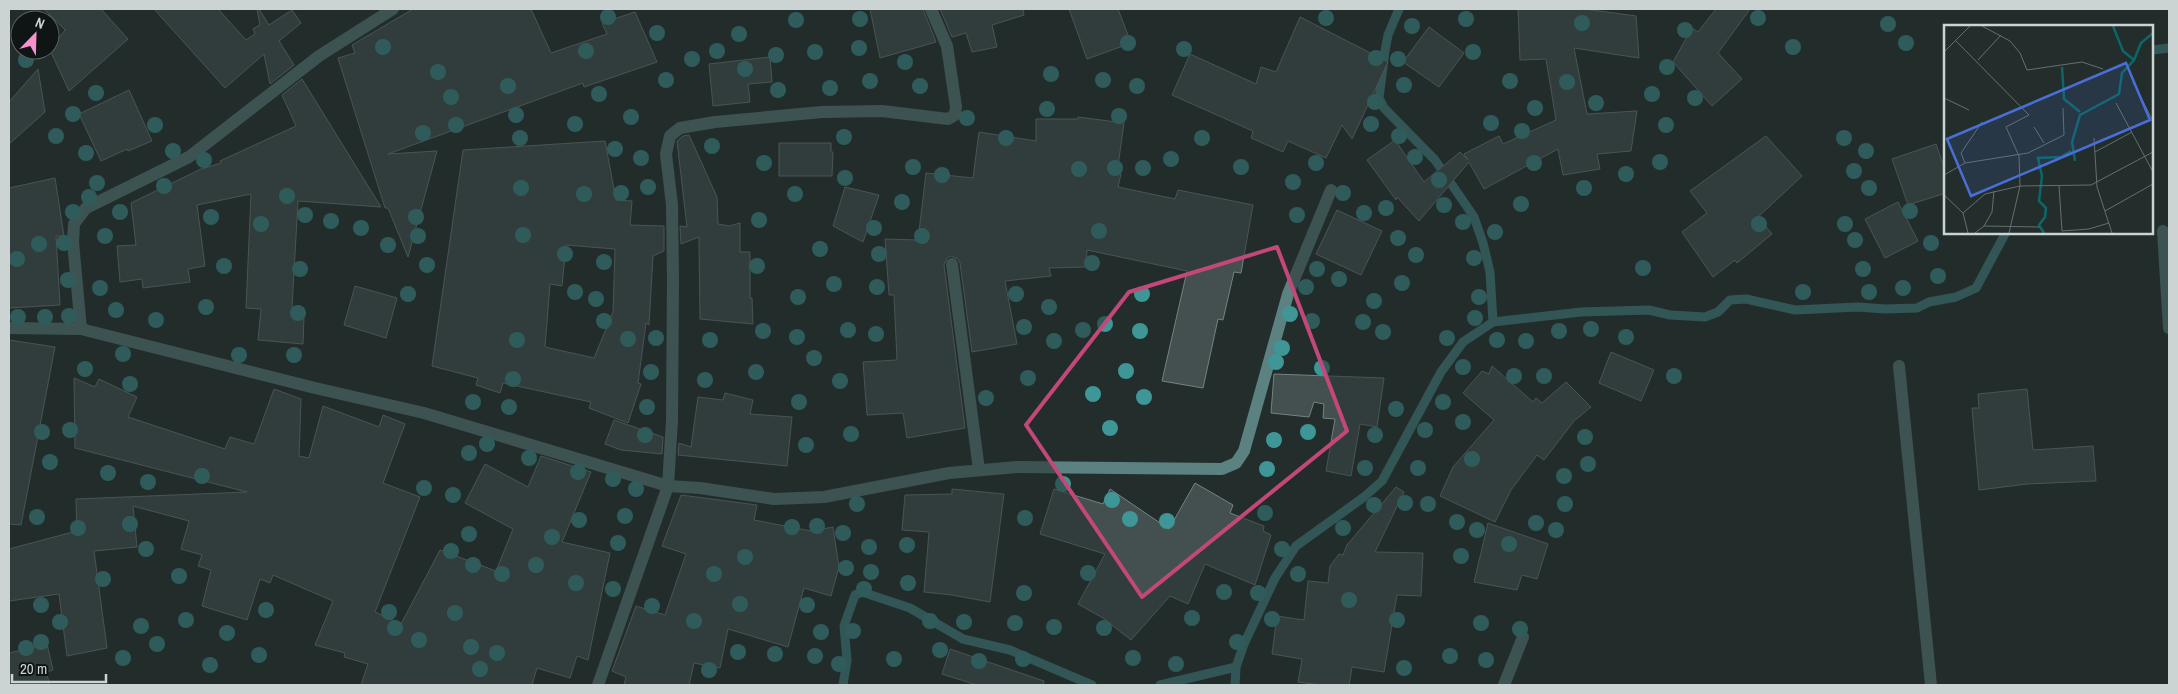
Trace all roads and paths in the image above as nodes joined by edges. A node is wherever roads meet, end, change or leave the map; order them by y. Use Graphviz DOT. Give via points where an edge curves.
graph roads {
  1 [pos="394,9"];
  2 [pos="931,9"];
  3 [pos="1331,190"];
  4 [pos="2163,230"];
  5 [pos="952,264"];
  6 [pos="9,328"];
  7 [pos="2169,328"];
  8 [pos="81,329"];
  9 [pos="1899,366"];
  10 [pos="979,470"];
  11 [pos="668,486"];
  12 [pos="1523,637"];
  13 [pos="598,685"];
  14 [pos="1504,685"];
  15 [pos="1930,685"];
  1 -- 8 [label="street" via="319,56 189,157 86,208 74,224 72,242"];
  2 -- 11 [label="street" via="947,46 956,107 955,114 948,119 882,111 822,112 715,122 680,128 670,136 666,154 672,205 673,298"];
  3 -- 10 [label="street" via="1288,294 1244,451 1236,463 1222,469"];
  4 -- 7 [label="street"];
  5 -- 10 [label="street"];
  6 -- 8 [label="street"];
  8 -- 11 [label="street" via="424,413"];
  9 -- 15 [label="street"];
  10 -- 11 [label="street" via="824,497 774,499"];
  11 -- 13 [label="street"];
  12 -- 14 [label="street"];
}
